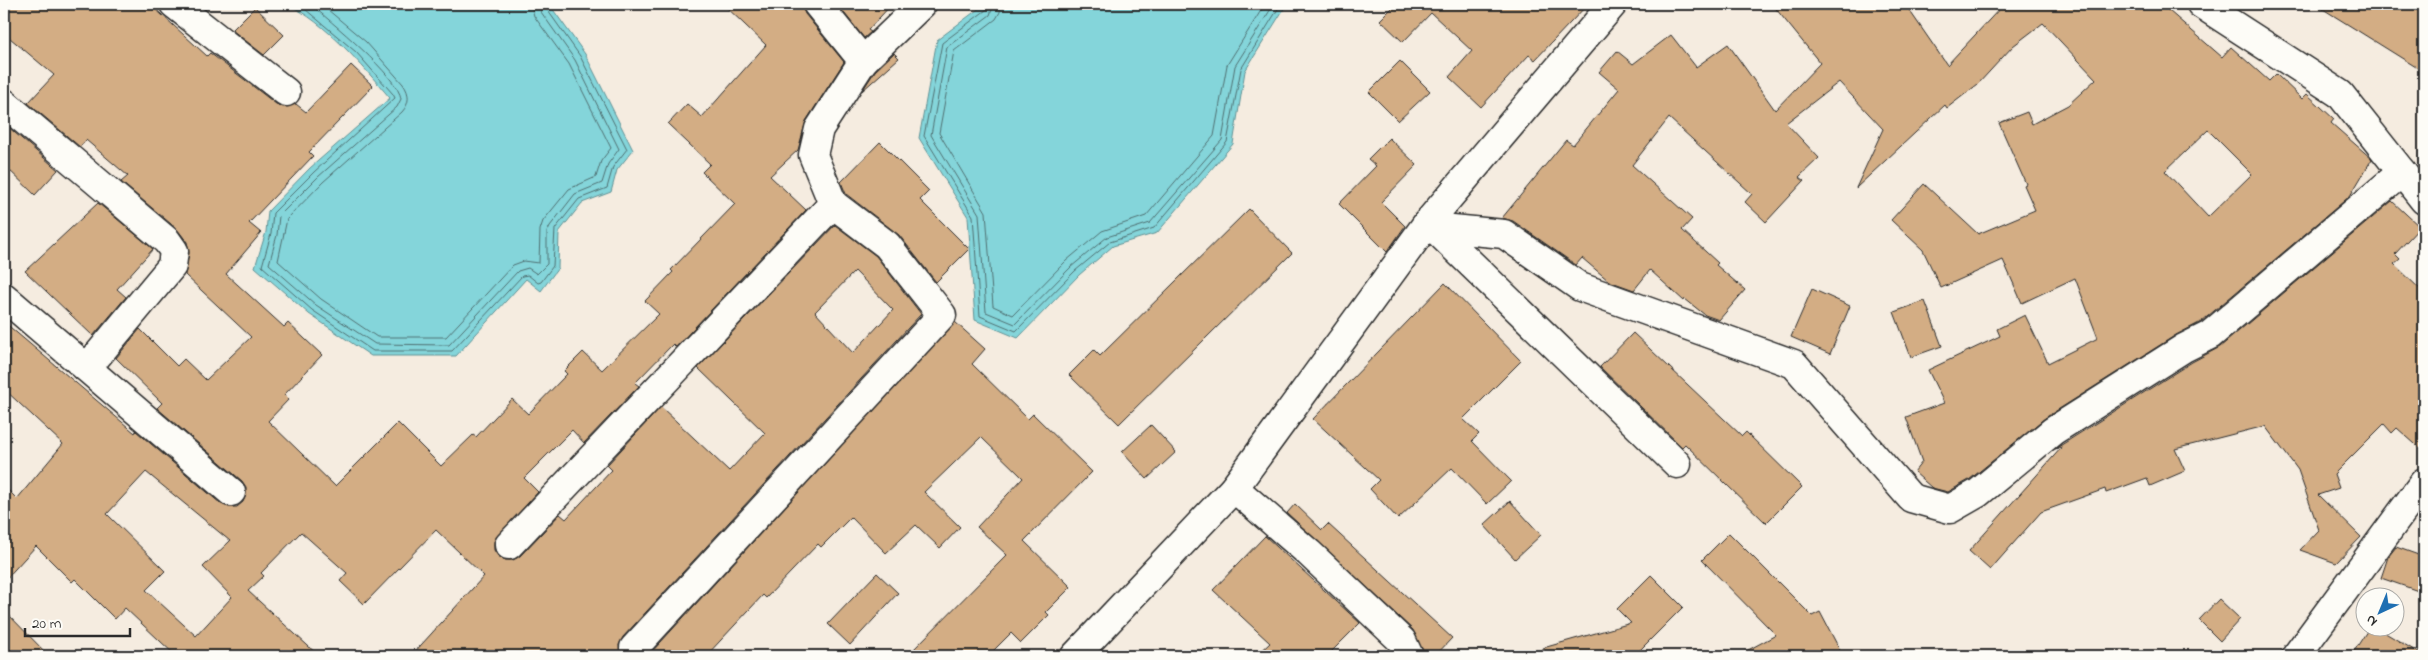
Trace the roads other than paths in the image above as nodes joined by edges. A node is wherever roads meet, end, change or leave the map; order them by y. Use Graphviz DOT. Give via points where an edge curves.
graph roads {
  1 [pos="174,4"];
  2 [pos="816,4"];
  3 [pos="922,4"];
  4 [pos="1614,4"];
  5 [pos="2201,4"];
  6 [pos="863,61"];
  7 [pos="286,92"];
  8 [pos="4,102"];
  9 [pos="2402,172"];
  10 [pos="2424,200"];
  11 [pos="833,204"];
  12 [pos="1430,224"];
  13 [pos="4,297"];
  14 [pos="87,368"];
  15 [pos="1676,464"];
  16 [pos="2424,482"];
  17 [pos="1234,488"];
  18 [pos="231,492"];
  19 [pos="509,546"];
  20 [pos="634,648"];
  21 [pos="1075,656"];
  22 [pos="1409,656"];
  23 [pos="2296,656"];
  1 -- 7 [label="street"];
  2 -- 6 [label="street"];
  3 -- 6 [label="street"];
  4 -- 12 [label="street"];
  5 -- 9 [label="street" via="2340,94"];
  6 -- 11 [label="street" via="819,129 813,155"];
  8 -- 14 [label="street" via="168,241 174,252 172,266"];
  9 -- 10 [label="street"];
  9 -- 12 [label="street" via="2210,335 2053,430 1978,493 1950,509 1911,498 1794,364 1580,287 1504,234"];
  11 -- 19 [label="street"];
  11 -- 20 [label="street" via="887,245 942,315"];
  12 -- 15 [label="street"];
  12 -- 17 [label="street"];
  13 -- 14 [label="street"];
  14 -- 18 [label="street"];
  16 -- 23 [label="street"];
  17 -- 21 [label="street"];
  17 -- 22 [label="street" via="1402,641"];
}
